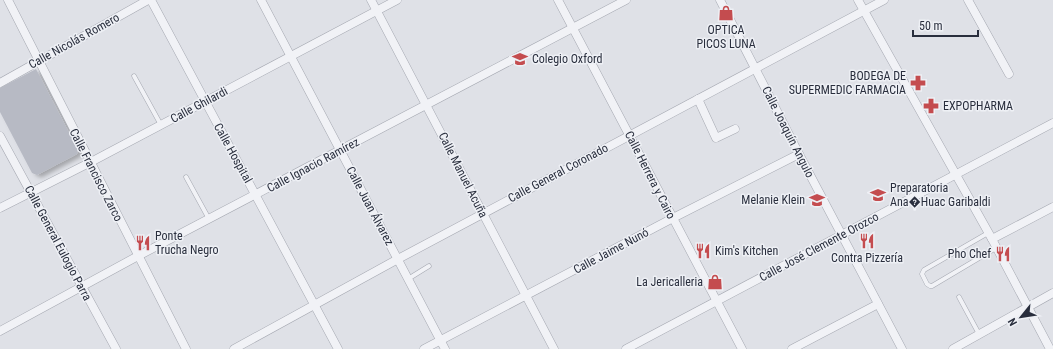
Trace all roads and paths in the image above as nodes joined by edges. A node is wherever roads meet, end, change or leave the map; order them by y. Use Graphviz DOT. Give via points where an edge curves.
graph roads {
  1 [pos="8,0"];
  2 [pos="149,0"];
  3 [pos="261,0"];
  4 [pos="371,0"];
  5 [pos="397,0"];
  6 [pos="558,0"];
  7 [pos="626,0"];
  8 [pos="720,0"];
  9 [pos="858,0"];
  10 [pos="884,0"];
  11 [pos="968,0"];
  12 [pos="377,11"];
  13 [pos="864,11"];
  14 [pos="573,28"];
  15 [pos="290,57"];
  16 [pos="39,60"];
  17 [pos="756,68"];
  18 [pos="1009,74"];
  19 [pos="134,76"];
  20 [pos="0,83"];
  21 [pos="698,99"];
  22 [pos="205,102"];
  23 [pos="427,105"];
  24 [pos="1053,123"];
  25 [pos="161,125"];
  26 [pos="735,129"];
  27 [pos="630,135"];
  28 [pos="0,136"];
  29 [pos="341,150"];
  30 [pos="799,154"];
  31 [pos="89,162"];
  32 [pos="955,175"];
  33 [pos="186,177"];
  34 [pos="31,192"];
  35 [pos="255,195"];
  36 [pos="1053,207"];
  37 [pos="0,208"];
  38 [pos="483,214"];
  39 [pos="673,218"];
  40 [pos="209,219"];
  41 [pos="842,235"];
  42 [pos="990,236"];
  43 [pos="996,248"];
  44 [pos="138,256"];
  45 [pos="398,259"];
  46 [pos="429,266"];
  47 [pos="408,279"];
  48 [pos="82,287"];
  49 [pos="1053,293"];
  50 [pos="526,296"];
  51 [pos="959,298"];
  52 [pos="716,302"];
  53 [pos="314,304"];
  54 [pos="878,304"];
  55 [pos="1028,306"];
  56 [pos="0,331"];
  57 [pos="979,334"];
  58 [pos="441,340"];
  59 [pos="116,349"];
  60 [pos="186,349"];
  61 [pos="234,349"];
  62 [pos="338,349"];
  63 [pos="424,349"];
  64 [pos="445,349"];
  65 [pos="554,349"];
  66 [pos="626,349"];
  67 [pos="742,349"];
  68 [pos="792,349"];
  69 [pos="902,349"];
  70 [pos="953,349"];
  71 [pos="1050,349"];
  1 -- 16 [label="street, Calle Francisco Zarco"];
  2 -- 16 [label="street, Calle Nicolás Romero"];
  2 -- 22 [label="street, Calle Hospital"];
  3 -- 15 [label="street, Calle Juan Álvarez"];
  4 -- 12 [label="street, Calle Manuel Acuña"];
  5 -- 12 [label="street, Calle Ghilardi"];
  6 -- 14 [label="street, Calle Herrera y Cairo"];
  7 -- 14 [label="street, Calle Ignacio Ramírez"];
  8 -- 17 [label="street, Calle Joaquín Angulo"];
  9 -- 13 [label="street"];
  10 -- 13 [label="street, Calle General Coronado"];
  11 -- 18 [label="street"];
  12 -- 15 [label="street, Calle Ghilardi"];
  12 -- 23 [label="street, Calle Manuel Acuña"];
  13 -- 17 [label="street, Calle General Coronado"];
  13 -- 32 [label="street"];
  14 -- 23 [label="street, Calle Ignacio Ramírez"];
  14 -- 27 [label="street, Calle Herrera y Cairo"];
  15 -- 22 [label="street, Calle Ghilardi"];
  15 -- 29 [label="street, Calle Juan Álvarez"];
  16 -- 20 [label="street, Calle Nicolás Romero"];
  16 -- 31 [label="street, Calle Francisco Zarco"];
  17 -- 21 [label="street, Calle General Coronado"];
  17 -- 30 [label="street, Calle Joaquín Angulo"];
  19 -- 25 [label="lane"];
  21 -- 26 [label="street" via="716,138"];
  21 -- 27 [label="street, Calle General Coronado"];
  22 -- 25 [label="street, Calle Ghilardi"];
  22 -- 35 [label="street, Calle Hospital"];
  23 -- 29 [label="street, Calle Ignacio Ramírez"];
  23 -- 38 [label="street, Calle Manuel Acuña"];
  24 -- 32 [label="street, Calle José Clemente Orozco"];
  25 -- 31 [label="street, Calle Ghilardi"];
  27 -- 38 [label="street, Calle General Coronado"];
  27 -- 39 [label="street, Calle Herrera y Cairo"];
  28 -- 34 [label="street, Calle General Eulogio Parra"];
  29 -- 35 [label="street, Calle Ignacio Ramírez"];
  29 -- 45 [label="street, Calle Juan Álvarez"];
  30 -- 39 [label="street, Calle Jaime Nunó"];
  30 -- 41 [label="street, Calle Joaquín Angulo"];
  31 -- 34 [label="street, Calle Ghilardi"];
  31 -- 44 [label="street, Calle Francisco Zarco"];
  32 -- 41 [label="street, Calle José Clemente Orozco"];
  32 -- 42 [label="street"];
  33 -- 40 [label="lane"];
  34 -- 37 [label="street, Calle Ghilardi"];
  34 -- 48 [label="street, Calle General Eulogio Parra"];
  35 -- 40 [label="street, Calle Ignacio Ramírez"];
  35 -- 53 [label="street, Calle Hospital"];
  36 -- 42 [label="street"];
  38 -- 45 [label="street, Calle General Coronado"];
  38 -- 50 [label="street, Calle Manuel Acuña"];
  39 -- 50 [label="street, Calle Jaime Nunó"];
  39 -- 52 [label="street, Calle Herrera y Cairo"];
  40 -- 44 [label="street, Calle Ignacio Ramírez"];
  41 -- 52 [label="street, Calle José Clemente Orozco"];
  41 -- 54 [label="street, Calle Joaquín Angulo"];
  42 -- 43 [label="street"];
  42 -- 43 [label="lane" via="924,270 924,280 932,286"];
  43 -- 55 [label="street"];
  44 -- 48 [label="street, Calle Ignacio Ramírez"];
  44 -- 60 [label="street, Calle Francisco Zarco"];
  45 -- 47 [label="street, Calle Juan Álvarez"];
  45 -- 53 [label="street, Calle General Coronado"];
  46 -- 47 [label="lane"];
  47 -- 58 [label="street, Calle Juan Álvarez"];
  48 -- 56 [label="street, Calle Ignacio Ramírez"];
  48 -- 59 [label="street, Calle General Eulogio Parra"];
  49 -- 55 [label="street"];
  50 -- 58 [label="street, Calle Jaime Nunó"];
  50 -- 65 [label="street, Calle Manuel Acuña"];
  51 -- 57 [label="lane"];
  52 -- 66 [label="street, Calle José Clemente Orozco"];
  52 -- 67 [label="street, Calle Herrera y Cairo"];
  53 -- 61 [label="street, Calle General Coronado"];
  53 -- 62 [label="street, Calle Hospital"];
  54 -- 68 [label="street"];
  54 -- 69 [label="street, Calle Joaquín Angulo"];
  55 -- 57 [label="street"];
  55 -- 71 [label="street"];
  57 -- 70 [label="street"];
  58 -- 63 [label="street, Calle Jaime Nunó"];
  58 -- 64 [label="street, Calle Juan Álvarez"];
}
